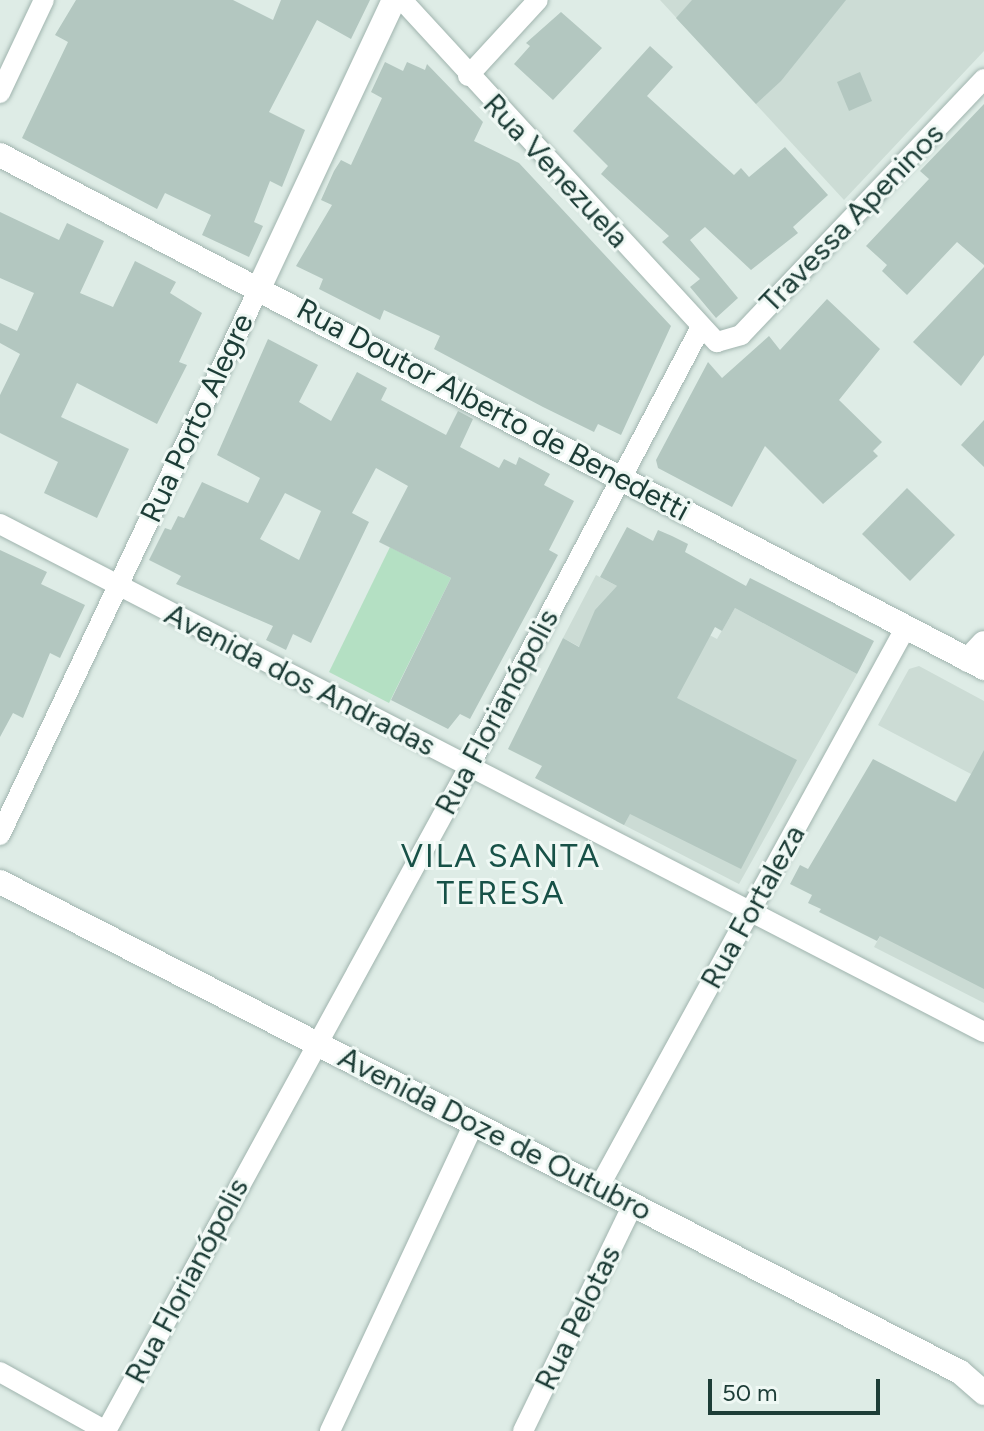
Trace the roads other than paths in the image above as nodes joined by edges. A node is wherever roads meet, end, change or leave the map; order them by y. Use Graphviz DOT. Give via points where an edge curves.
graph roads {
  1 [pos="44,0"];
  2 [pos="394,0"];
  3 [pos="402,0"];
  4 [pos="538,0"];
  5 [pos="468,76"];
  6 [pos="984,79"];
  7 [pos="0,93"];
  8 [pos="0,155"];
  9 [pos="259,288"];
  10 [pos="706,334"];
  11 [pos="623,478"];
  12 [pos="0,524"];
  13 [pos="117,585"];
  14 [pos="906,627"];
  15 [pos="979,657"];
  16 [pos="469,767"];
  17 [pos="0,835"];
  18 [pos="0,882"];
  19 [pos="750,913"];
  20 [pos="984,1032"];
  21 [pos="316,1042"];
  22 [pos="474,1123"];
  23 [pos="599,1187"];
  24 [pos="633,1204"];
  25 [pos="0,1372"];
  26 [pos="984,1393"];
  27 [pos="106,1431"];
  28 [pos="330,1431"];
  29 [pos="523,1431"];
  1 -- 7 [label="street"];
  2 -- 9 [label="street, Rua Porto Alegre"];
  3 -- 5 [label="street, Rua Venezuela"];
  4 -- 5 [label="street"];
  5 -- 10 [label="street, Rua Venezuela"];
  6 -- 10 [label="street, Travessa Apeninos" via="741,335"];
  8 -- 9 [label="street, Rua Doutor Alberto de Benedetti"];
  9 -- 11 [label="street, Rua Doutor Alberto de Benedetti"];
  9 -- 13 [label="street, Rua Porto Alegre"];
  10 -- 11 [label="street, Rua Florianópolis"];
  11 -- 14 [label="street, Rua Doutor Alberto de Benedetti"];
  11 -- 16 [label="street, Rua Florianópolis"];
  12 -- 13 [label="street, Avenida dos Andradas"];
  13 -- 16 [label="street, Avenida dos Andradas"];
  13 -- 17 [label="street, Rua Porto Alegre"];
  14 -- 15 [label="street, Rua Doutor Alberto de Benedetti"];
  14 -- 19 [label="street, Rua Fortaleza"];
  16 -- 19 [label="street, Avenida dos Andradas"];
  16 -- 21 [label="street, Rua Florianópolis"];
  18 -- 21 [label="street, Avenida Doze de Outubro"];
  19 -- 20 [label="street, Avenida dos Andradas"];
  19 -- 23 [label="street, Rua Fortaleza"];
  21 -- 22 [label="street, Avenida Doze de Outubro"];
  21 -- 27 [label="street, Rua Florianópolis"];
  22 -- 23 [label="street, Avenida Doze de Outubro"];
  22 -- 28 [label="street"];
  23 -- 24 [label="street, Avenida Doze de Outubro"];
  24 -- 26 [label="street, Avenida Doze de Outubro" via="960,1372"];
  24 -- 29 [label="street, Rua Pelotas"];
  25 -- 27 [label="street"];
}
